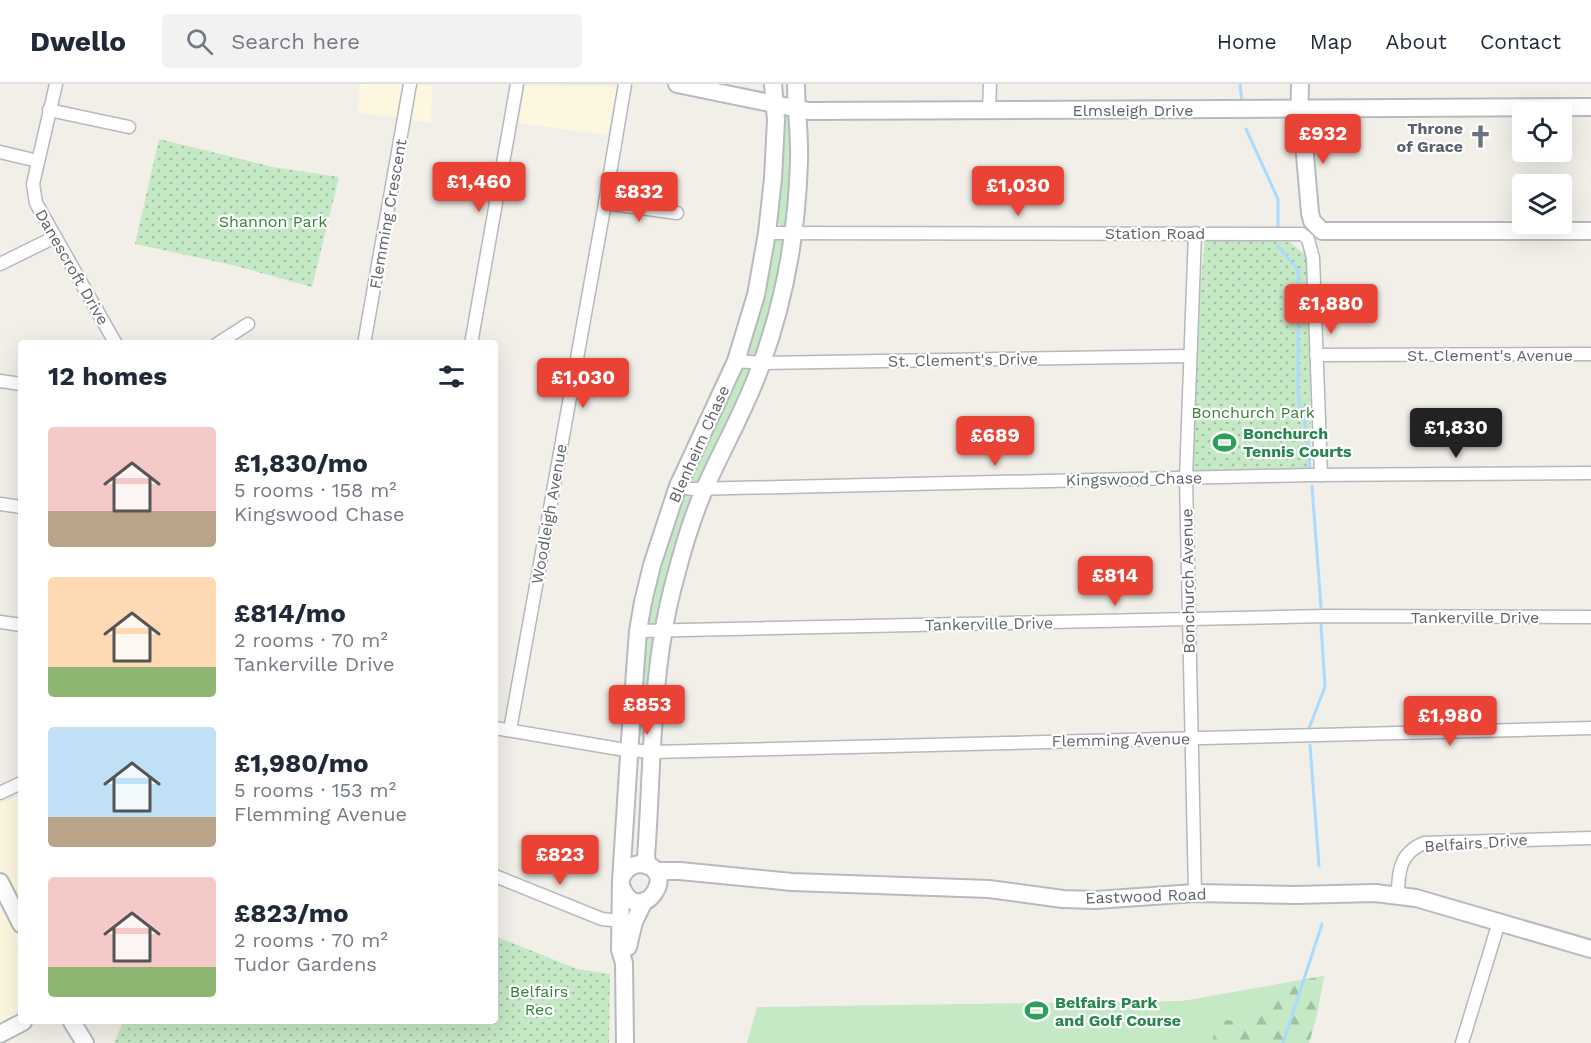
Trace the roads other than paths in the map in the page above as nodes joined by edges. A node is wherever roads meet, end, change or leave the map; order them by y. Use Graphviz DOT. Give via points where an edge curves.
graph roads {
  1 [pos="56,84"];
  2 [pos="410,84"];
  3 [pos="517,84"];
  4 [pos="625,84"];
  5 [pos="677,84"];
  6 [pos="773,84"];
  7 [pos="796,84"];
  8 [pos="990,84"];
  9 [pos="1300,84"];
  10 [pos="774,104"];
  11 [pos="1591,107"];
  12 [pos="798,109"];
  13 [pos="1300,109"];
  14 [pos="49,110"];
  15 [pos="989,111"];
  16 [pos="129,127"];
  17 [pos="0,152"];
  18 [pos="38,161"];
  19 [pos="605,203"];
  20 [pos="677,213"];
  21 [pos="1591,231"];
  22 [pos="793,232"];
  23 [pos="767,233"];
  24 [pos="1195,233"];
  25 [pos="55,237"];
  26 [pos="0,264"];
  27 [pos="248,324"];
  28 [pos="114,340"];
  29 [pos="223,340"];
  30 [pos="365,340"];
  31 [pos="472,340"];
  32 [pos="1591,354"];
  33 [pos="1316,355"];
  34 [pos="1190,356"];
  35 [pos="736,361"];
  36 [pos="762,363"];
  37 [pos="0,381"];
  38 [pos="18,384"];
  39 [pos="1591,473"];
  40 [pos="1321,475"];
  41 [pos="1186,478"];
  42 [pos="678,486"];
  43 [pos="705,489"];
  44 [pos="0,504"];
  45 [pos="18,507"];
  46 [pos="1591,617"];
  47 [pos="1188,620"];
  48 [pos="0,622"];
  49 [pos="18,625"];
  50 [pos="663,631"];
  51 [pos="638,632"];
  52 [pos="498,728"];
  53 [pos="1591,728"];
  54 [pos="510,730"];
  55 [pos="1191,739"];
  56 [pos="629,750"];
  57 [pos="652,752"];
  58 [pos="18,784"];
  59 [pos="0,793"];
  60 [pos="1591,838"];
  61 [pos="651,869"];
  62 [pos="694,874"];
  63 [pos="498,877"];
  64 [pos="0,882"];
  65 [pos="622,882"];
  66 [pos="1195,893"];
  67 [pos="1398,895"];
  68 [pos="650,897"];
  69 [pos="18,918"];
  70 [pos="621,921"];
  71 [pos="1499,922"];
  72 [pos="1591,949"];
  73 [pos="624,963"];
  74 [pos="19,1024"];
  75 [pos="73,1024"];
  76 [pos="0,1034"];
  77 [pos="85,1043"];
  78 [pos="624,1043"];
  79 [pos="1462,1043"];
  1 -- 14 [label="street, Danescroft Drive"];
  2 -- 30 [label="street, Flemming Crescent"];
  3 -- 31 [label="street"];
  4 -- 19 [label="street, Woodleigh Avenue"];
  5 -- 10 [label="street, Elmsleigh Drive"];
  6 -- 10 [label="street, Blenheim Chase"];
  7 -- 12 [label="street, Blenheim Chase"];
  8 -- 15 [label="street"];
  9 -- 13 [label="street"];
  10 -- 12 [label="street, Elmsleigh Drive"];
  10 -- 23 [label="street, Blenheim Chase" via="773,178"];
  11 -- 13 [label="street, Elmsleigh Drive"];
  12 -- 15 [label="street, Elmsleigh Drive"];
  12 -- 22 [label="street, Blenheim Chase" via="799,161"];
  13 -- 15 [label="street, Elmsleigh Drive"];
  13 -- 21 [label="street" via="1312,221 1322,231"];
  14 -- 16 [label="street"];
  14 -- 18 [label="street, Danescroft Drive"];
  17 -- 18 [label="street"];
  18 -- 25 [label="street, Danescroft Drive" via="33,184 36,203"];
  19 -- 20 [label="street"];
  19 -- 54 [label="street, Woodleigh Avenue"];
  22 -- 23 [label="street, Station Road"];
  22 -- 24 [label="street, Station Road"];
  22 -- 36 [label="street, Blenheim Chase" via="782,297"];
  23 -- 35 [label="street, Blenheim Chase" via="756,295"];
  24 -- 33 [label="street, Station Road" via="1291,233 1308,239 1312,248"];
  24 -- 34 [label="street, Bonchurch Avenue"];
  25 -- 26 [label="street"];
  25 -- 28 [label="street, Danescroft Drive"];
  27 -- 29 [label="street"];
  32 -- 33 [label="street, St. Clement's Avenue"];
  33 -- 40 [label="street"];
  34 -- 36 [label="street, St. Clement's Drive"];
  34 -- 41 [label="street, Bonchurch Avenue"];
  35 -- 36 [label="street, St. Clement's Drive"];
  35 -- 42 [label="street, Blenheim Chase"];
  36 -- 43 [label="street, Blenheim Chase"];
  37 -- 38 [label="street"];
  39 -- 40 [label="street, Kingswood Chase"];
  40 -- 41 [label="street, Kingswood Chase"];
  41 -- 43 [label="street, Kingswood Chase"];
  41 -- 47 [label="street, Bonchurch Avenue"];
  42 -- 43 [label="street, Kingswood Chase"];
  42 -- 51 [label="street, Blenheim Chase" via="652,565"];
  43 -- 50 [label="street, Blenheim Chase" via="684,549"];
  44 -- 45 [label="street"];
  46 -- 47 [label="street, Tankerville Drive"];
  47 -- 50 [label="street, Tankerville Drive"];
  47 -- 55 [label="street, Bonchurch Avenue"];
  48 -- 49 [label="street"];
  50 -- 51 [label="street, Tankerville Drive"];
  50 -- 57 [label="street, Blenheim Chase"];
  51 -- 56 [label="street, Blenheim Chase"];
  52 -- 54 [label="street"];
  53 -- 55 [label="street, Flemming Avenue"];
  54 -- 56 [label="street"];
  55 -- 57 [label="street, Flemming Avenue"];
  55 -- 66 [label="street, Bonchurch Avenue"];
  56 -- 57 [label="street"];
  56 -- 65 [label="street, Blenheim Chase"];
  57 -- 61 [label="street, Blenheim Chase" via="646,857"];
  58 -- 59 [label="street"];
  60 -- 67 [label="street, Belfairs Drive" via="1424,843 1404,858 1398,874"];
  61 -- 62 [label="street, Eastwood Road"];
  61 -- 65 [label="street" via="634,865 626,871"];
  61 -- 68 [label="street" via="658,877"];
  62 -- 66 [label="street, Eastwood Road" via="792,882 989,889 1063,899"];
  62 -- 68 [label="street"];
  63 -- 70 [label="street" via="602,919"];
  64 -- 69 [label="street"];
  65 -- 68 [label="street" via="629,898"];
  65 -- 70 [label="street"];
  66 -- 67 [label="street, Eastwood Road"];
  67 -- 71 [label="street, Eastwood Road"];
  68 -- 73 [label="street" via="630,934"];
  70 -- 73 [label="street" via="620,950"];
  71 -- 72 [label="street, Eastwood Road"];
  71 -- 79 [label="street"];
  73 -- 78 [label="street"];
  74 -- 76 [label="street"];
  75 -- 77 [label="street"];
}
